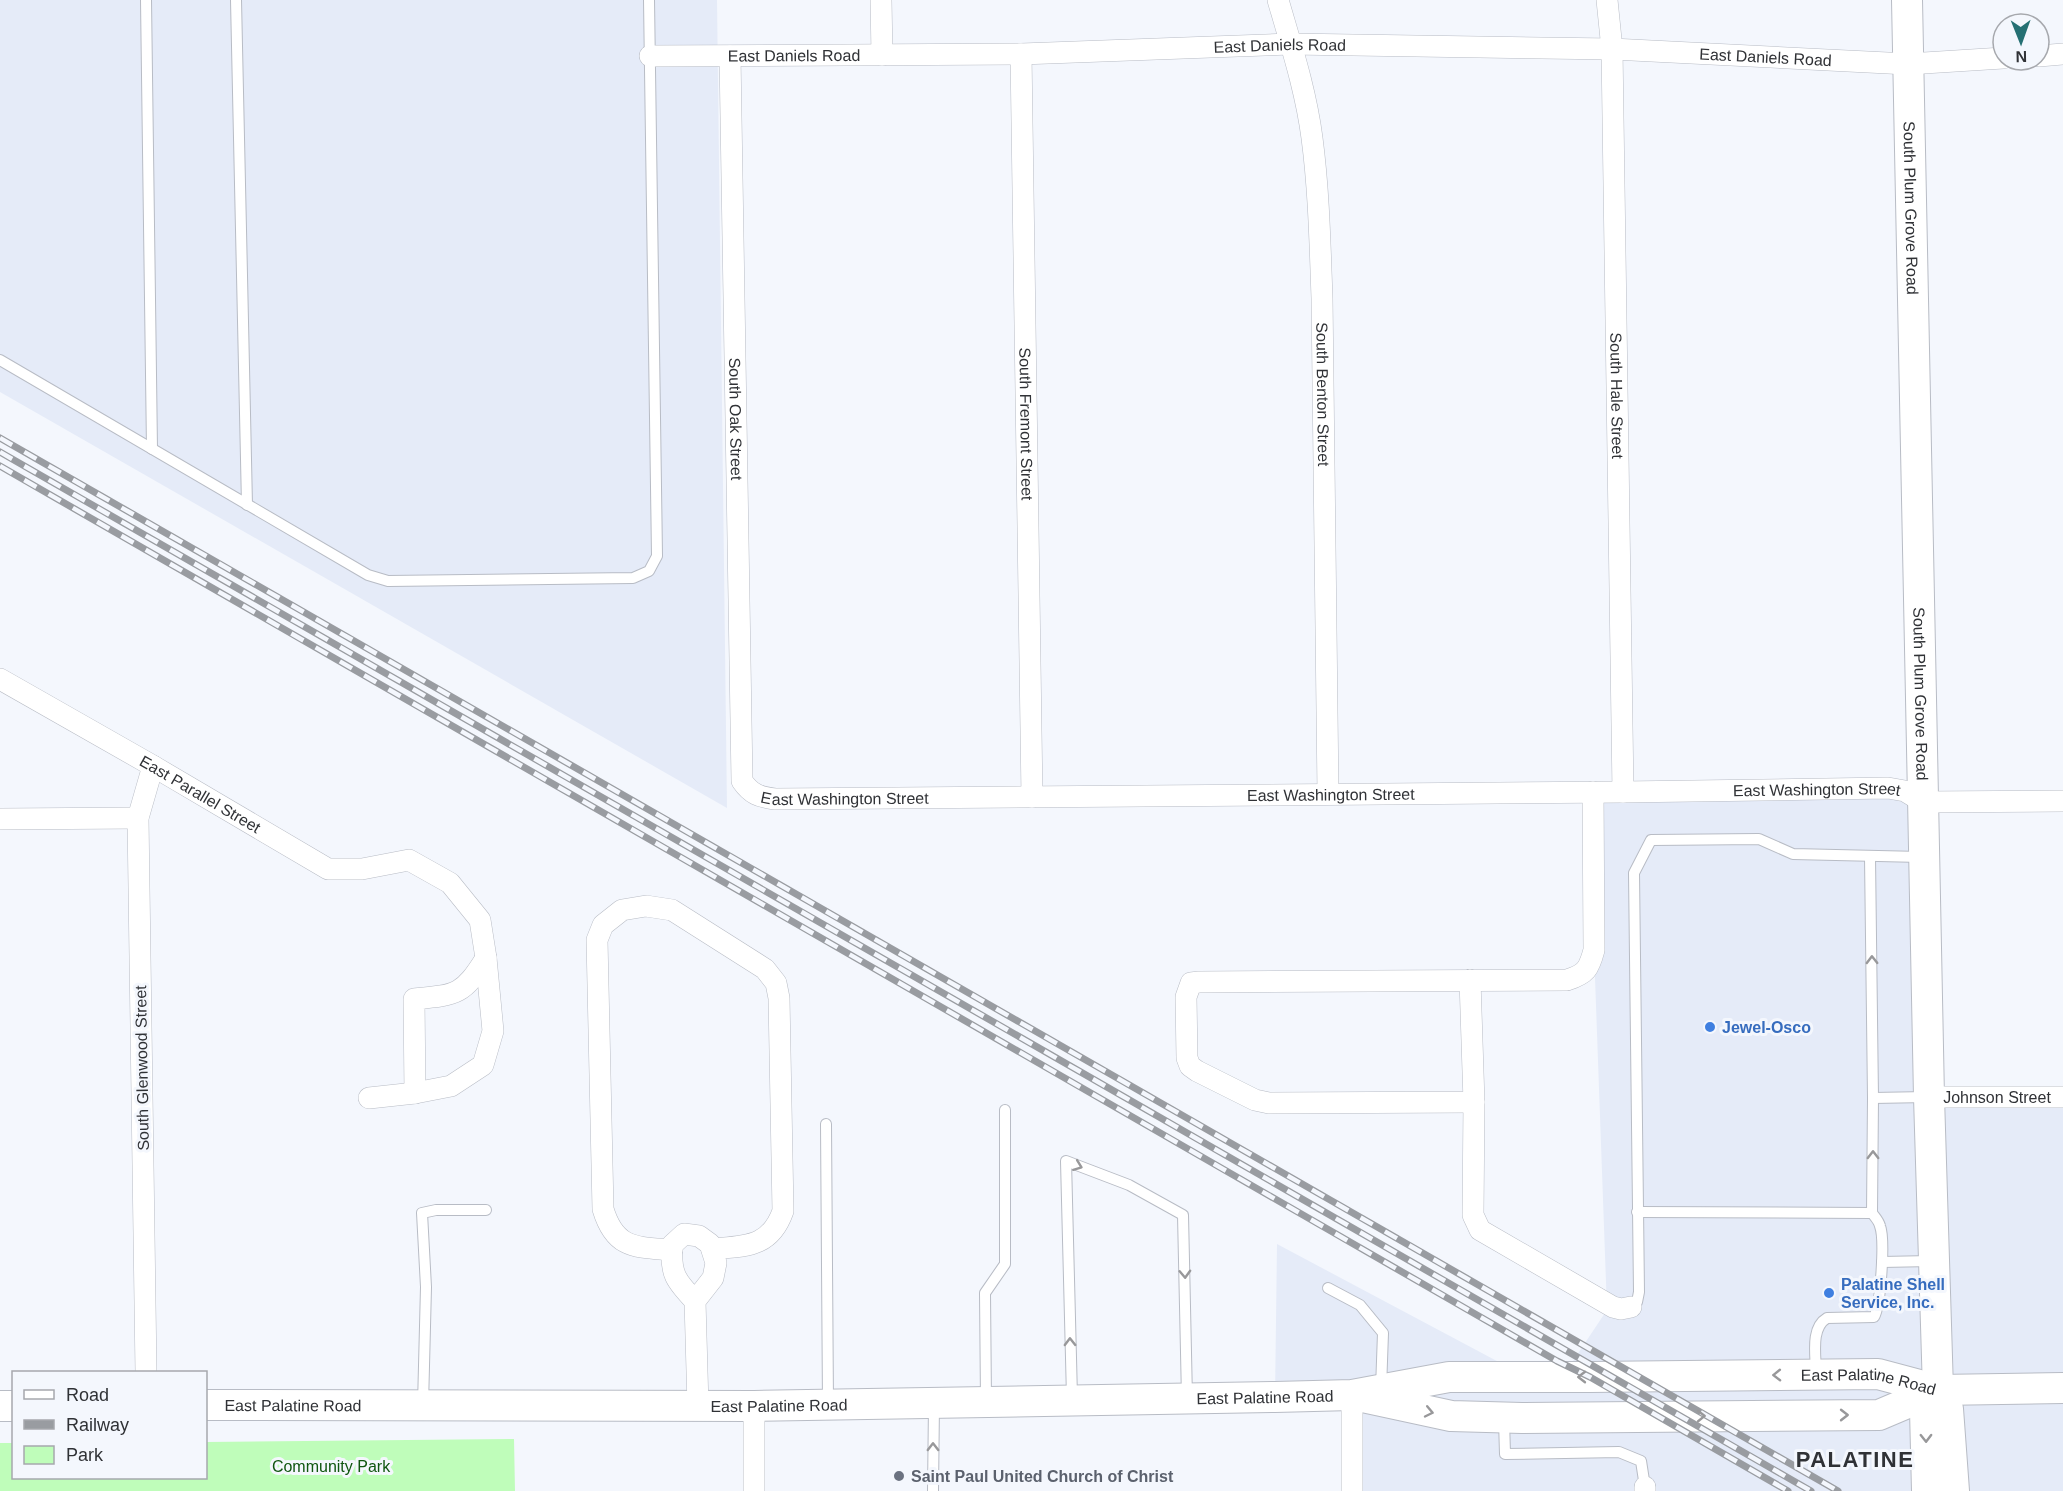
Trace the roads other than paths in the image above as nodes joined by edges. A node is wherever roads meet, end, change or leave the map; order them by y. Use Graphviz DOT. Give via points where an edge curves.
graph roads {
  1 [pos="146,0"];
  2 [pos="236,0"];
  3 [pos="649,0"];
  4 [pos="881,0"];
  5 [pos="1278,0"];
  6 [pos="1607,0"];
  7 [pos="1907,0"];
  8 [pos="1291,44"];
  9 [pos="1612,49"];
  10 [pos="1021,54"];
  11 [pos="882,55"];
  12 [pos="650,56"];
  13 [pos="730,56"];
  14 [pos="1991,59"];
  15 [pos="1908,64"];
  16 [pos="0,360"];
  17 [pos="152,449"];
  18 [pos="246,505"];
  19 [pos="0,679"];
  20 [pos="153,766"];
  21 [pos="742,781"];
  22 [pos="1593,792"];
  23 [pos="1623,792"];
  24 [pos="1328,793"];
  25 [pos="1032,796"];
  26 [pos="2063,801"];
  27 [pos="1923,802"];
  28 [pos="138,818"];
  29 [pos="0,819"];
  30 [pos="1870,857"];
  31 [pos="1924,857"];
  32 [pos="486,958"];
  33 [pos="1470,980"];
  34 [pos="415,1093"];
  35 [pos="1929,1097"];
  36 [pos="2063,1097"];
  37 [pos="369,1098"];
  38 [pos="1873,1098"];
  39 [pos="1474,1102"];
  40 [pos="1005,1110"];
  41 [pos="826,1124"];
  42 [pos="486,1210"];
  43 [pos="1637,1212"];
  44 [pos="1872,1213"];
  45 [pos="712,1249"];
  46 [pos="672,1250"];
  47 [pos="1934,1261"];
  48 [pos="1882,1262"];
  49 [pos="1328,1288"];
  50 [pos="695,1301"];
  51 [pos="1630,1307"];
  52 [pos="146,1371"];
  53 [pos="1816,1375"];
  54 [pos="2063,1388"];
  55 [pos="1381,1389"];
  56 [pos="1938,1390"];
  57 [pos="1352,1395"];
  58 [pos="1187,1399"];
  59 [pos="1072,1401"];
  60 [pos="986,1402"];
  61 [pos="934,1403"];
  62 [pos="828,1404"];
  63 [pos="423,1405"];
  64 [pos="207,1406"];
  65 [pos="698,1406"];
  66 [pos="754,1406"];
  67 [pos="1504,1418"];
  68 [pos="1645,1489"];
  69 [pos="754,1491"];
  70 [pos="933,1491"];
  71 [pos="1352,1491"];
  72 [pos="1927,1491"];
  73 [pos="1954,1491"];
  1 -- 17 [label="lane"];
  2 -- 18 [label="lane"];
  3 -- 12 [label="lane"];
  4 -- 11 [label="street"];
  5 -- 8 [label="street, South Benton Street"];
  6 -- 9 [label="street, South Hale Street"];
  7 -- 15 [label="main road, South Plum Grove Road"];
  8 -- 9 [label="street, East Daniels Road"];
  8 -- 10 [label="street, East Daniels Road"];
  8 -- 24 [label="street, South Benton Street" via="1312,138 1318,217"];
  9 -- 15 [label="street, East Daniels Road"];
  9 -- 23 [label="street, South Hale Street"];
  10 -- 11 [label="street, East Daniels Road"];
  10 -- 25 [label="street, South Fremont Street"];
  11 -- 13 [label="street, East Daniels Road"];
  12 -- 13 [label="street, East Daniels Road"];
  12 -- 18 [label="lane" via="657,556 649,572 633,578 388,581 368,575"];
  13 -- 21 [label="street, South Oak Street"];
  14 -- 15 [label="street, East Daniels Road"];
  15 -- 27 [label="main road, South Plum Grove Road"];
  16 -- 17 [label="lane"];
  17 -- 18 [label="lane"];
  19 -- 20 [label="street, East Parallel Street"];
  20 -- 28 [label="street, South Glenwood Street"];
  20 -- 32 [label="street, East Parallel Street" via="328,869 362,869 409,860 450,883 480,921"];
  21 -- 25 [label="street, East Washington Street" via="750,792 775,799"];
  22 -- 23 [label="street, East Washington Street"];
  22 -- 24 [label="street, East Washington Street"];
  22 -- 33 [label="street" via="1594,950 1590,966 1580,976 1567,980"];
  23 -- 27 [label="street, East Washington Street" via="1888,788 1905,791"];
  24 -- 25 [label="street, East Washington Street"];
  26 -- 27 [label="street"];
  27 -- 31 [label="main road, South Plum Grove Road"];
  28 -- 29 [label="street"];
  28 -- 52 [label="street, South Glenwood Street"];
  30 -- 31 [label="lane"];
  38 -- 30 [label="lane, one-way"];
  30 -- 43 [label="lane" via="1792,854 1759,839 1651,840 1634,873"];
  31 -- 35 [label="main road, South Plum Grove Road"];
  32 -- 34 [label="street" via="471,982 449,995 414,999"];
  32 -- 34 [label="street" via="494,1031 483,1065 451,1086"];
  33 -- 39 [label="street"];
  33 -- 39 [label="street" via="1191,984 1186,997 1187,1058 1197,1071 1269,1103"];
  34 -- 37 [label="street"];
  35 -- 36 [label="street, Johnson Street"];
  35 -- 38 [label="lane"];
  35 -- 47 [label="main road, South Plum Grove Road"];
  44 -- 38 [label="lane, one-way"];
  39 -- 51 [label="street" via="1473,1215 1480,1230 1613,1307"];
  40 -- 60 [label="lane" via="1005,1264 984,1293"];
  41 -- 62 [label="lane"];
  42 -- 63 [label="lane" via="422,1213 426,1287"];
  43 -- 44 [label="lane"];
  43 -- 51 [label="lane" via="1639,1292 1637,1302"];
  44 -- 48 [label="lane" via="1881,1226"];
  45 -- 46 [label="street" via="699,1236 684,1234"];
  45 -- 46 [label="street" via="760,1241 777,1227 783,1211 779,998 776,983 765,969 672,910 646,906 622,910 603,925 597,940 603,1209 615,1236 631,1246"];
  45 -- 50 [label="street" via="716,1263 713,1278"];
  46 -- 50 [label="street" via="676,1282"];
  47 -- 48 [label="lane"];
  47 -- 56 [label="main road, South Plum Grove Road"];
  48 -- 53 [label="lane" via="1874,1317 1827,1318 1819,1326"];
  49 -- 55 [label="lane" via="1360,1305 1383,1333"];
  50 -- 65 [label="street"];
  53 -- 55 [label="main road, East Palatine Road, one-way" via="1449,1377"];
  53 -- 56 [label="main road, East Palatine Road" via="1878,1374"];
  54 -- 56 [label="main road"];
  55 -- 57 [label="main road, East Palatine Road"];
  67 -- 56 [label="main road, East Palatine Road, one-way" via="1879,1415"];
  56 -- 72 [label="main road, one-way" via="1925,1410"];
  56 -- 73 [label="main road" via="1948,1409"];
  57 -- 58 [label="main road, East Palatine Road"];
  57 -- 67 [label="main road, East Palatine Road, one-way" via="1450,1416"];
  57 -- 71 [label="street"];
  58 -- 59 [label="main road, East Palatine Road"];
  59 -- 58 [label="lane, one-way" via="1066,1161 1128,1185 1183,1215"];
  59 -- 60 [label="main road, East Palatine Road"];
  60 -- 61 [label="main road, East Palatine Road"];
  61 -- 62 [label="main road, East Palatine Road"];
  70 -- 61 [label="lane, one-way"];
  62 -- 66 [label="main road, East Palatine Road"];
  63 -- 64 [label="main road, East Palatine Road"];
  63 -- 65 [label="main road, East Palatine Road"];
  65 -- 66 [label="main road, East Palatine Road"];
  66 -- 69 [label="street"];
  67 -- 68 [label="lane" via="1505,1454 1619,1452 1641,1461"];
}
